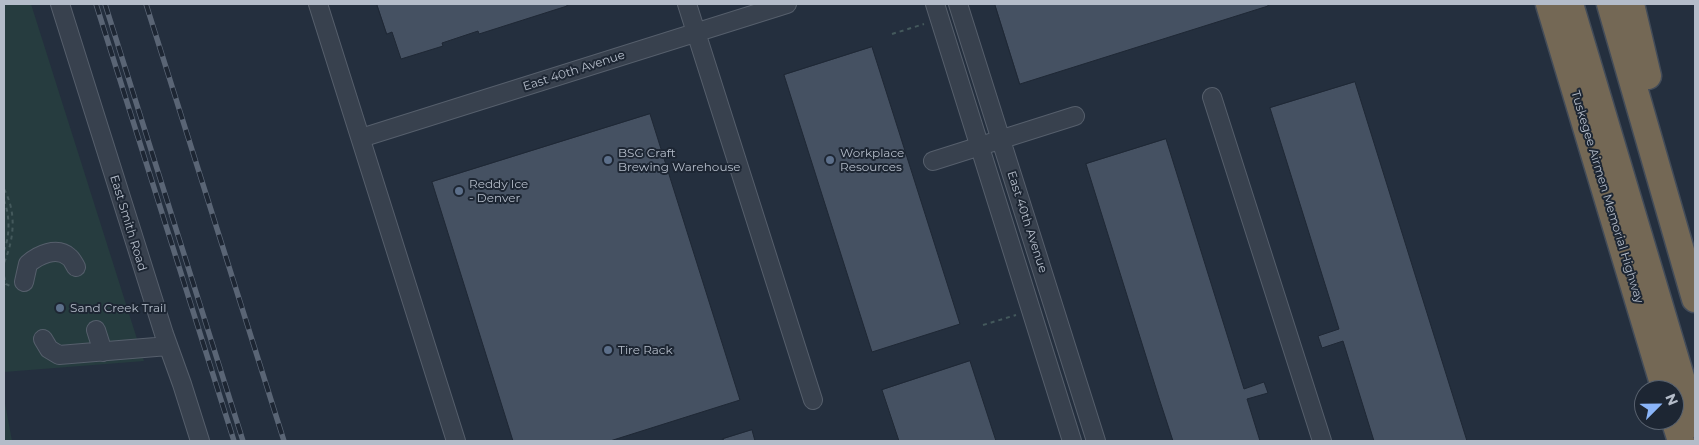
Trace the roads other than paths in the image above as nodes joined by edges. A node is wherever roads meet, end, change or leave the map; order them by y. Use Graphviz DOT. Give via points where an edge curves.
graph roads {
  1 [pos="60,4"];
  2 [pos="318,4"];
  3 [pos="687,4"];
  4 [pos="788,4"];
  5 [pos="935,4"];
  6 [pos="956,4"];
  7 [pos="1549,4"];
  8 [pos="1570,4"];
  9 [pos="1586,4"];
  10 [pos="1610,4"];
  11 [pos="1631,4"];
  12 [pos="696,33"];
  13 [pos="1212,97"];
  14 [pos="1075,116"];
  15 [pos="361,138"];
  16 [pos="1001,140"];
  17 [pos="980,147"];
  18 [pos="933,161"];
  19 [pos="1695,243"];
  20 [pos="76,267"];
  21 [pos="24,282"];
  22 [pos="1695,299"];
  23 [pos="96,330"];
  24 [pos="43,339"];
  25 [pos="168,346"];
  26 [pos="103,352"];
  27 [pos="1695,374"];
  28 [pos="1662,380"];
  29 [pos="813,400"];
  30 [pos="1695,424"];
  31 [pos="200,441"];
  32 [pos="456,441"];
  33 [pos="1072,441"];
  34 [pos="1096,441"];
  35 [pos="1322,441"];
  1 -- 25 [label="street, East Smith Road"];
  2 -- 15 [label="street"];
  3 -- 12 [label="street"];
  4 -- 12 [label="street, East 40th Avenue"];
  5 -- 17 [label="street, East 40th Avenue"];
  6 -- 16 [label="street, East 40th Avenue"];
  7 -- 28 [label="highway, Tuskegee Airmen Memorial Highway"];
  8 -- 30 [label="highway"];
  9 -- 27 [label="highway"];
  10 -- 22 [label="highway"];
  11 -- 19 [label="highway" via="1650,86"];
  12 -- 15 [label="street, East 40th Avenue"];
  12 -- 29 [label="street"];
  13 -- 35 [label="street"];
  14 -- 16 [label="street"];
  15 -- 32 [label="street"];
  16 -- 17 [label="street"];
  16 -- 34 [label="street, East 40th Avenue"];
  17 -- 18 [label="street"];
  17 -- 33 [label="street, East 40th Avenue"];
  20 -- 21 [label="street" via="69,256 59,252 36,257 28,264"];
  23 -- 26 [label="street"];
  24 -- 26 [label="street" via="49,350 59,355"];
  25 -- 26 [label="street"];
  25 -- 31 [label="street, East Smith Road"];
}
